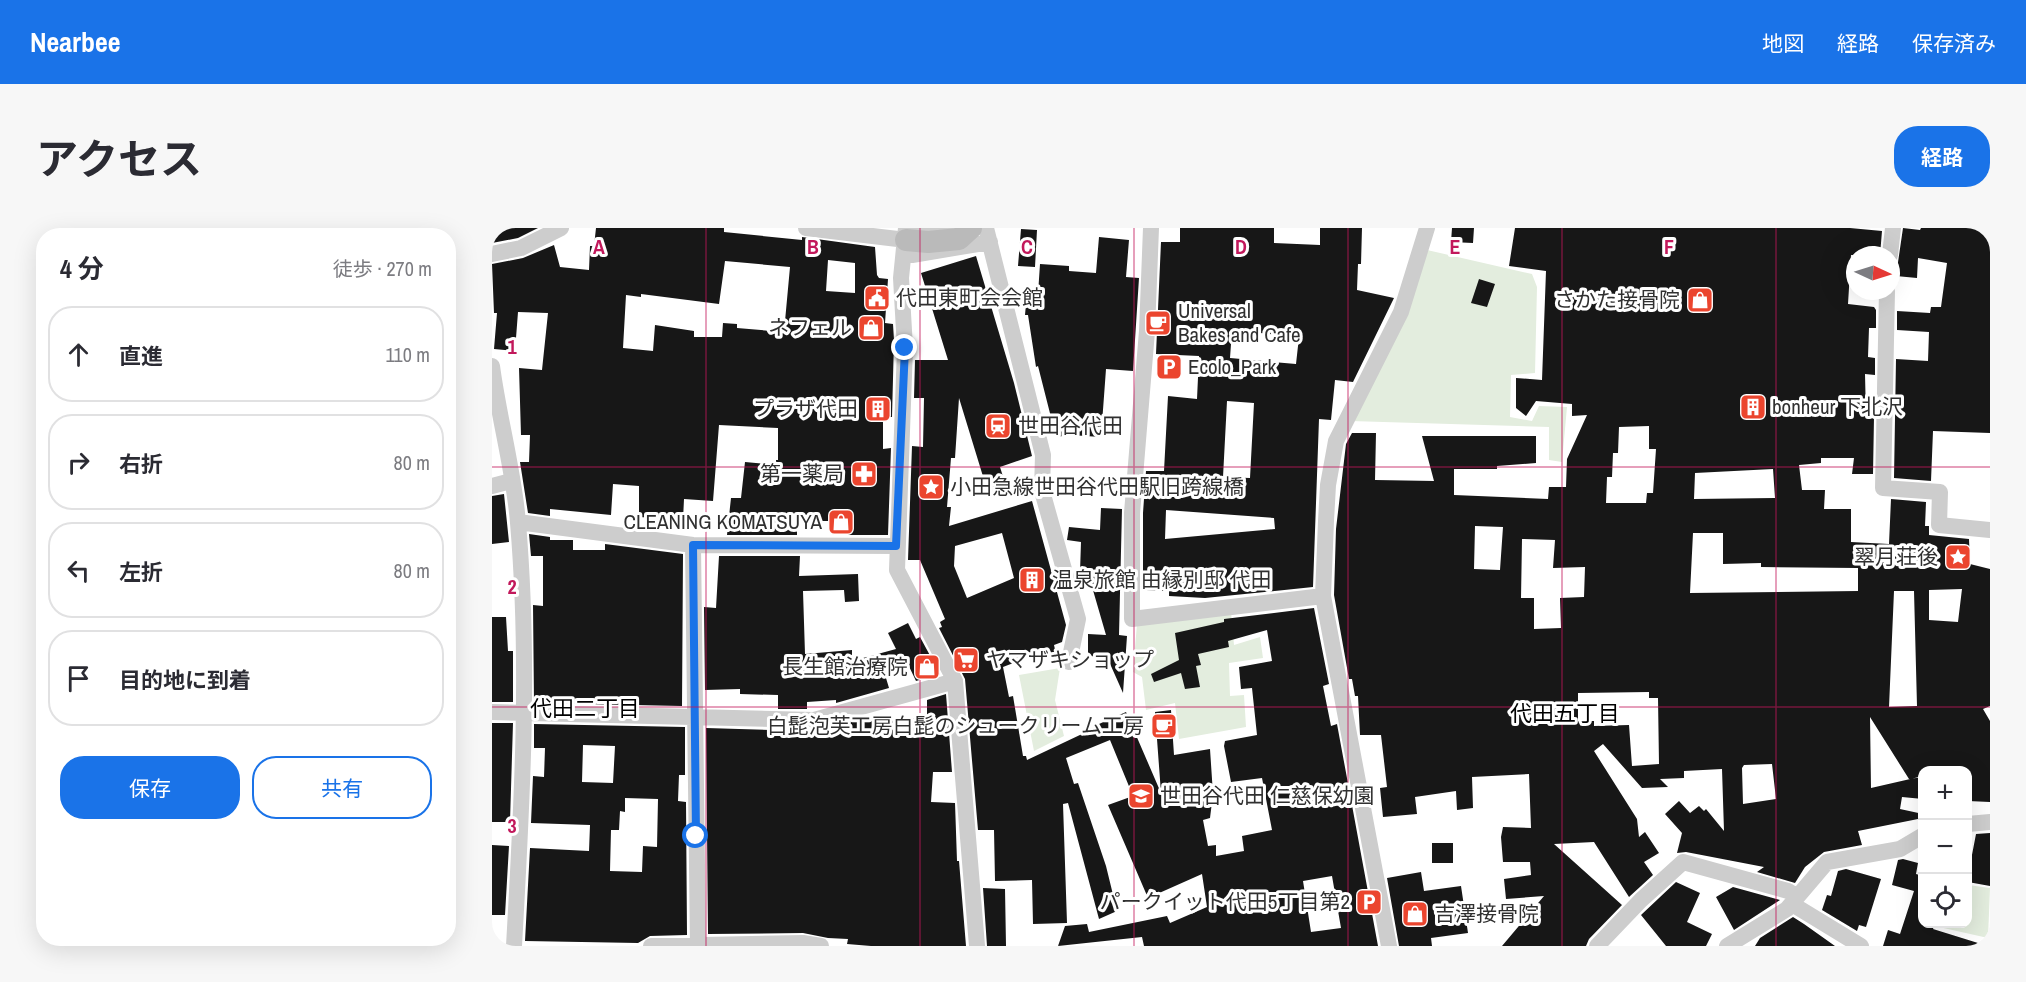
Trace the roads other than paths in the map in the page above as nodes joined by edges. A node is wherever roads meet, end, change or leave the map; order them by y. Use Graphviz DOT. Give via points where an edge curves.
graph roads {
  1 [pos="561,228"];
  2 [pos="806,228"];
  3 [pos="947,228"];
  4 [pos="971,228"];
  5 [pos="1151,228"];
  6 [pos="1427,228"];
  7 [pos="1893,228"];
  8 [pos="988,235"];
  9 [pos="909,238"];
  10 [pos="1891,246"];
  11 [pos="492,254"];
  12 [pos="1887,300"];
  13 [pos="492,366"];
  14 [pos="495,410"];
  15 [pos="511,481"];
  16 [pos="492,486"];
  17 [pos="518,522"];
  18 [pos="1990,530"];
  19 [pos="693,545"];
  20 [pos="896,546"];
  21 [pos="1323,596"];
  22 [pos="1069,662"];
  23 [pos="955,681"];
  24 [pos="492,712"];
  25 [pos="524,713"];
  26 [pos="694,718"];
  27 [pos="1990,822"];
  28 [pos="1972,824"];
  29 [pos="1918,839"];
  30 [pos="1794,900"];
  31 [pos="698,945"];
  32 [pos="514,946"];
  33 [pos="651,946"];
  34 [pos="821,946"];
  35 [pos="977,946"];
  36 [pos="1389,946"];
  37 [pos="1598,946"];
  38 [pos="1727,946"];
  39 [pos="1862,946"];
  1 -- 11 [label="street" via="521,248"];
  2 -- 9 [label="street"];
  3 -- 9 [label="street" via="919,231"];
  4 -- 9 [label="street" via="959,239 928,242"];
  5 -- 21 [label="street" via="1132,513 1132,619"];
  6 -- 21 [label="street" via="1401,312 1336,441 1328,485"];
  7 -- 10 [label="street"];
  8 -- 9 [label="street"];
  8 -- 22 [label="street" via="1043,455 1042,490 1078,619"];
  9 -- 20 [label="street" via="901,278 905,348"];
  12 -- 18 [label="street" via="1883,488 1940,492 1939,525"];
  13 -- 14 [label="street"];
  14 -- 15 [label="street"];
  15 -- 16 [label="street"];
  15 -- 17 [label="street"];
  17 -- 19 [label="street"];
  17 -- 25 [label="street"];
  19 -- 20 [label="street"];
  19 -- 26 [label="street"];
  20 -- 23 [label="street" via="897,570"];
  21 -- 36 [label="street"];
  23 -- 26 [label="street" via="814,720"];
  23 -- 35 [label="street"];
  24 -- 25 [label="street"];
  25 -- 26 [label="street"];
  25 -- 32 [label="street"];
  26 -- 31 [label="street"];
  27 -- 28 [label="street"];
  29 -- 30 [label="street" via="1900,849 1827,862"];
  30 -- 37 [label="street" via="1788,891 1683,862"];
  30 -- 38 [label="street"];
  30 -- 39 [label="street"];
  31 -- 33 [label="street"];
  31 -- 34 [label="street"];
}
